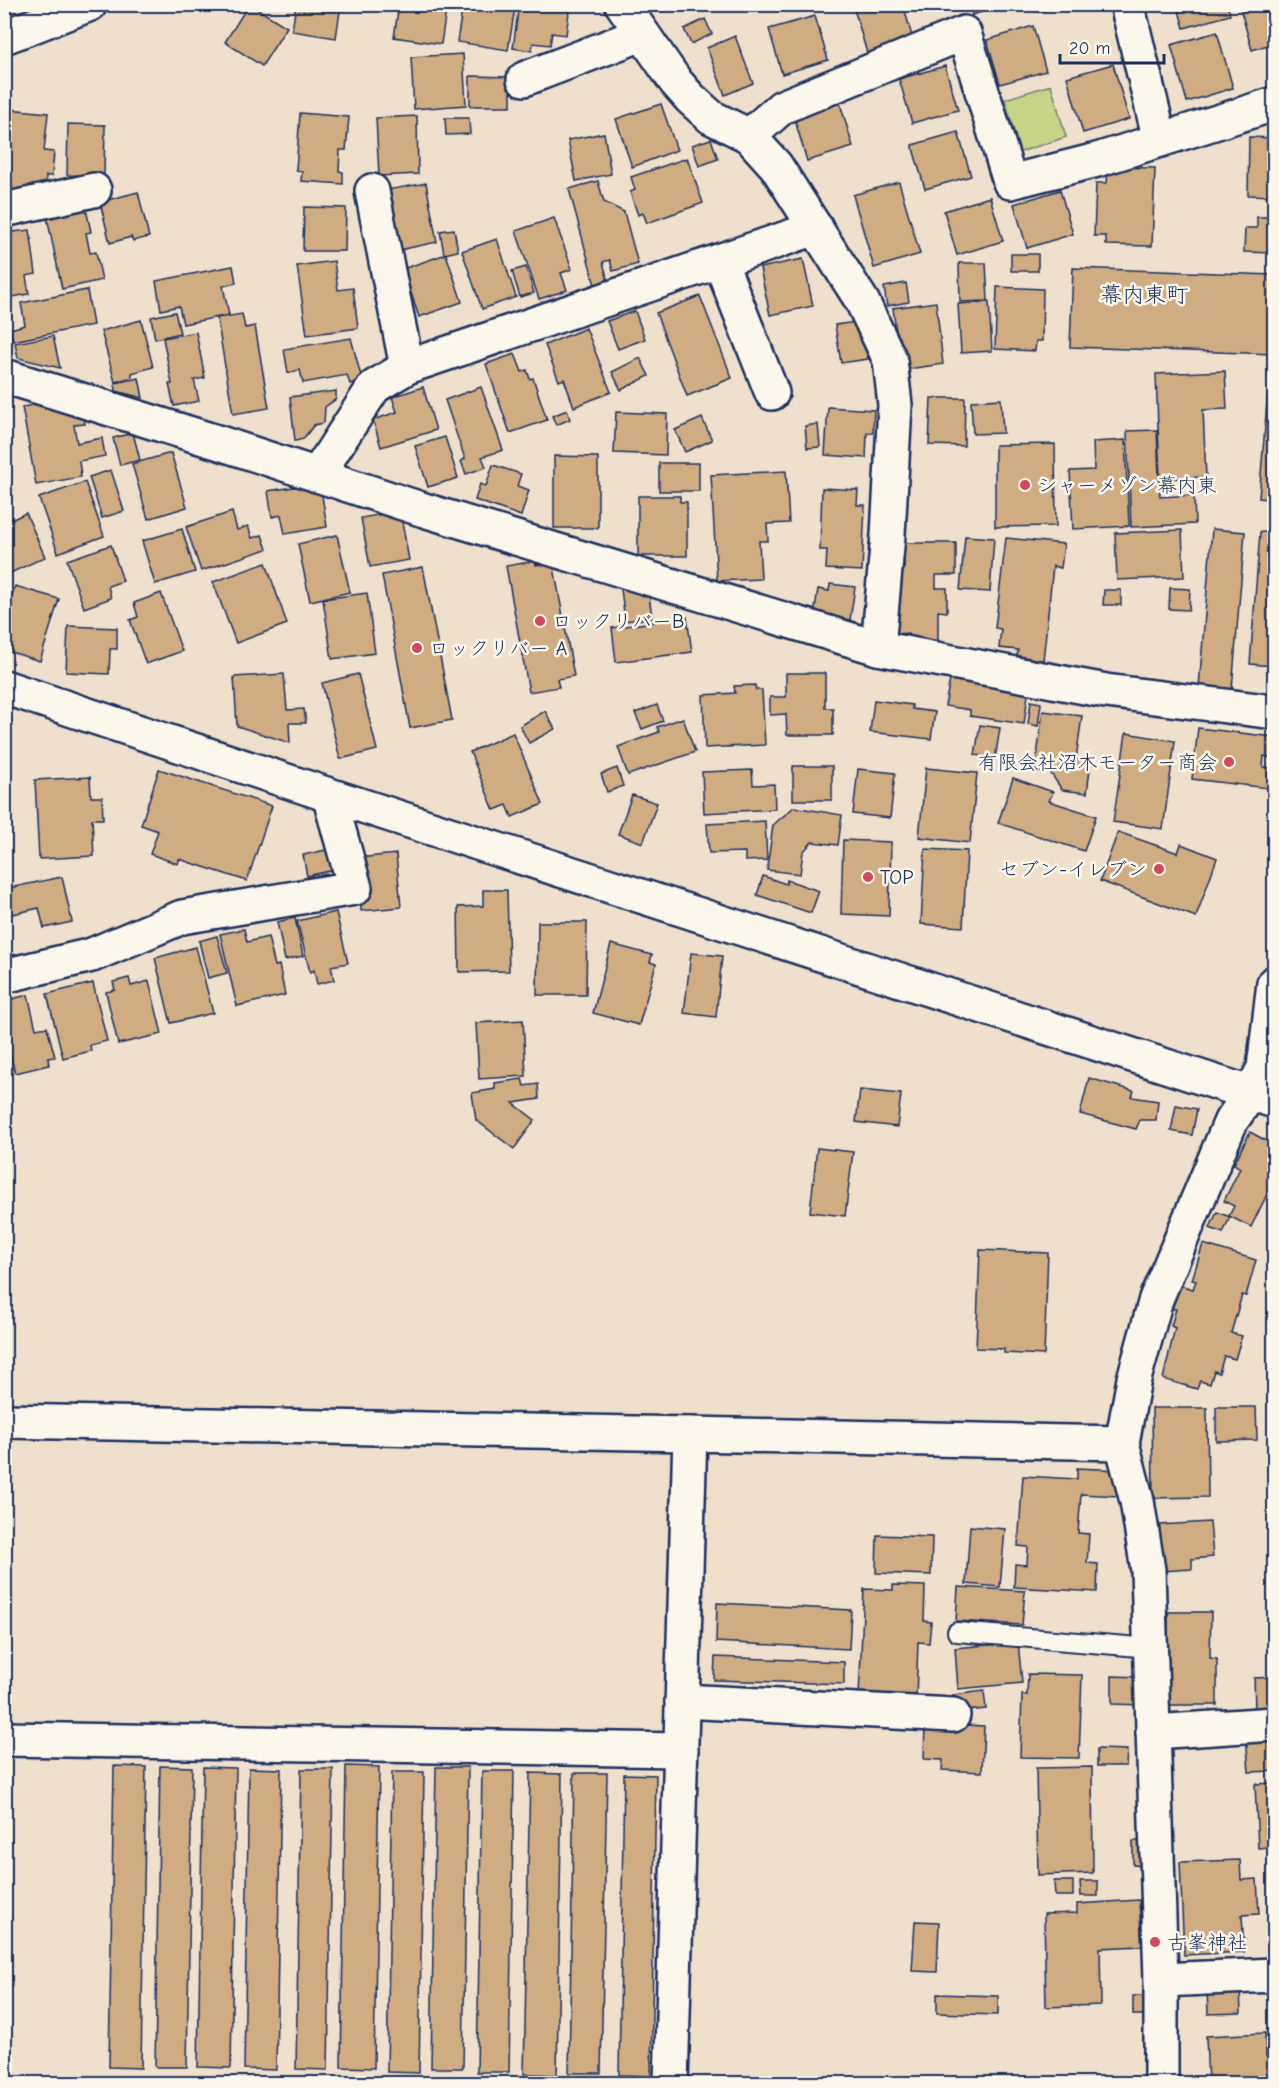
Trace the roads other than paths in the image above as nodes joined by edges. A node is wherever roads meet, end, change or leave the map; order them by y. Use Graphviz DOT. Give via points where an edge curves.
graph roads {
  1 [pos="90,4"];
  2 [pos="622,4"];
  3 [pos="1127,4"];
  4 [pos="642,34"];
  5 [pos="4,37"];
  6 [pos="524,79"];
  7 [pos="1275,104"];
  8 [pos="749,136"];
  9 [pos="1160,140"];
  10 [pos="94,190"];
  11 [pos="372,191"];
  12 [pos="4,210"];
  13 [pos="816,228"];
  14 [pos="720,261"];
  15 [pos="407,367"];
  16 [pos="4,376"];
  17 [pos="771,393"];
  18 [pos="317,475"];
  19 [pos="878,648"];
  20 [pos="4,687"];
  21 [pos="1275,712"];
  22 [pos="328,795"];
  23 [pos="4,976"];
  24 [pos="1275,983"];
  25 [pos="1263,1097"];
  26 [pos="4,1420"];
  27 [pos="690,1434"];
  28 [pos="1122,1443"];
  29 [pos="957,1632"];
  30 [pos="1151,1648"];
  31 [pos="682,1701"];
  32 [pos="953,1715"];
  33 [pos="1275,1724"];
  34 [pos="1153,1732"];
  35 [pos="4,1739"];
  36 [pos="681,1750"];
  37 [pos="1275,1975"];
  38 [pos="1161,1980"];
  39 [pos="671,2084"];
  40 [pos="1161,2084"];
  1 -- 5 [label="street"];
  2 -- 4 [label="street"];
  3 -- 9 [label="street"];
  4 -- 6 [label="street"];
  4 -- 8 [label="street" via="690,98 711,117"];
  7 -- 9 [label="street"];
  8 -- 9 [label="street" via="782,107 964,33 1010,182"];
  8 -- 13 [label="street" via="776,166"];
  10 -- 12 [label="street"];
  11 -- 15 [label="street"];
  13 -- 14 [label="street"];
  13 -- 19 [label="street" via="862,301 890,360 895,405"];
  14 -- 15 [label="street"];
  14 -- 17 [label="street"];
  15 -- 18 [label="street" via="374,387"];
  16 -- 18 [label="street"];
  18 -- 19 [label="street"];
  19 -- 21 [label="street" via="1106,691"];
  20 -- 22 [label="street"];
  22 -- 23 [label="street" via="355,888 182,917 92,955"];
  22 -- 25 [label="street"];
  24 -- 25 [label="street"];
  25 -- 28 [label="street" via="1230,1121 1156,1299 1134,1379"];
  26 -- 27 [label="street"];
  27 -- 28 [label="street"];
  27 -- 31 [label="street"];
  28 -- 30 [label="street" via="1137,1501 1148,1570"];
  29 -- 30 [label="lane"];
  30 -- 34 [label="street"];
  31 -- 32 [label="street"];
  31 -- 36 [label="street"];
  33 -- 34 [label="street"];
  34 -- 38 [label="street"];
  35 -- 36 [label="street"];
  36 -- 39 [label="street"];
  37 -- 38 [label="street"];
  38 -- 40 [label="street"];
}
